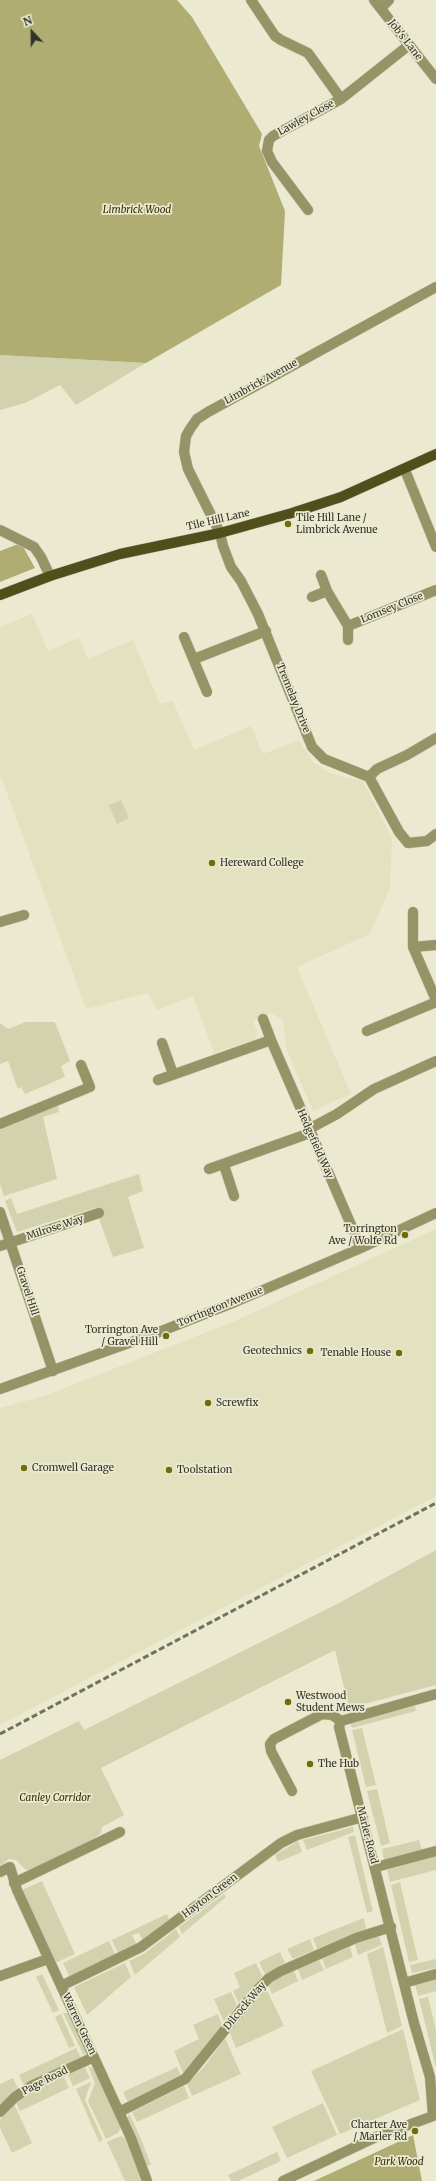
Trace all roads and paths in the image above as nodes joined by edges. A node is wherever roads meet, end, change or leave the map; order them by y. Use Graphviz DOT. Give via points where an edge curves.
graph roads {
  1 [pos="251,0"];
  2 [pos="374,0"];
  3 [pos="389,0"];
  4 [pos="381,8"];
  5 [pos="409,45"];
  6 [pos="436,79"];
  7 [pos="341,99"];
  8 [pos="308,210"];
  9 [pos="436,287"];
  10 [pos="436,454"];
  11 [pos="405,470"];
  12 [pos="0,530"];
  13 [pos="220,533"];
  14 [pos="436,547"];
  15 [pos="321,575"];
  16 [pos="50,576"];
  17 [pos="436,590"];
  18 [pos="327,591"];
  19 [pos="0,595"];
  20 [pos="312,597"];
  21 [pos="348,626"];
  22 [pos="266,631"];
  23 [pos="184,637"];
  24 [pos="348,640"];
  25 [pos="194,659"];
  26 [pos="207,692"];
  27 [pos="436,738"];
  28 [pos="369,778"];
  29 [pos="436,834"];
  30 [pos="413,912"];
  31 [pos="24,915"];
  32 [pos="0,922"];
  33 [pos="436,945"];
  34 [pos="413,947"];
  35 [pos="436,1001"];
  36 [pos="263,1019"];
  37 [pos="367,1031"];
  38 [pos="271,1040"];
  39 [pos="162,1043"];
  40 [pos="436,1061"];
  41 [pos="81,1065"];
  42 [pos="172,1074"];
  43 [pos="158,1080"];
  44 [pos="0,1124"];
  45 [pos="309,1131"];
  46 [pos="224,1165"];
  47 [pos="209,1169"];
  48 [pos="234,1196"];
  49 [pos="0,1212"];
  50 [pos="99,1213"];
  51 [pos="436,1213"];
  52 [pos="10,1242"];
  53 [pos="0,1246"];
  54 [pos="361,1248"];
  55 [pos="53,1371"];
  56 [pos="0,1389"];
  57 [pos="436,1694"];
  58 [pos="341,1721"];
  59 [pos="292,1791"];
  60 [pos="363,1817"];
  61 [pos="120,1832"];
  62 [pos="436,1851"];
  63 [pos="376,1867"];
  64 [pos="0,1872"];
  65 [pos="14,1883"];
  66 [pos="390,1927"];
  67 [pos="48,1959"];
  68 [pos="436,1974"];
  69 [pos="0,1976"];
  70 [pos="404,1983"];
  71 [pos="61,1986"];
  72 [pos="94,2057"];
  73 [pos="433,2082"];
  74 [pos="0,2112"];
  75 [pos="119,2112"];
  76 [pos="435,2116"];
  77 [pos="147,2181"];
  78 [pos="283,2181"];
  1 -- 7 [label="street" via="275,36 308,53"];
  2 -- 4 [label="street, Job's Lane"];
  3 -- 4 [label="street"];
  4 -- 5 [label="street, Job's Lane"];
  5 -- 6 [label="street, Job's Lane"];
  5 -- 7 [label="street, Lawley Close"];
  7 -- 8 [label="street, Lawley Close" via="273,136 267,145 272,162"];
  9 -- 13 [label="street, Limbrick Avenue" via="230,399 195,422 186,436 185,461"];
  10 -- 11 [label="main road, Tile Hill Lane"];
  11 -- 13 [label="main road, Tile Hill Lane" via="342,497 292,514"];
  11 -- 14 [label="street"];
  12 -- 16 [label="street" via="34,547"];
  13 -- 16 [label="main road, Tile Hill Lane" via="120,554"];
  13 -- 22 [label="street, Tremelay Drive" via="231,567 249,595"];
  15 -- 18 [label="street, Lomsey Close"];
  16 -- 19 [label="main road, Tile Hill Lane"];
  17 -- 21 [label="street, Lomsey Close"];
  18 -- 20 [label="street"];
  18 -- 21 [label="street, Lomsey Close"];
  21 -- 24 [label="street, Lomsey Close"];
  22 -- 25 [label="street"];
  22 -- 28 [label="street, Tremelay Drive" via="312,747 324,758"];
  23 -- 25 [label="street"];
  25 -- 26 [label="street"];
  27 -- 28 [label="street" via="377,769"];
  28 -- 29 [label="street" via="399,832 408,843 427,841"];
  30 -- 34 [label="street"];
  31 -- 32 [label="street"];
  33 -- 34 [label="street"];
  34 -- 35 [label="street"];
  35 -- 37 [label="street"];
  36 -- 38 [label="street, Hedgefield Way"];
  38 -- 42 [label="street"];
  38 -- 45 [label="street, Hedgefield Way"];
  39 -- 42 [label="street"];
  40 -- 45 [label="street" via="374,1089"];
  41 -- 44 [label="street" via="90,1087"];
  42 -- 43 [label="street"];
  45 -- 46 [label="street"];
  45 -- 54 [label="street, Hedgefield Way"];
  46 -- 47 [label="street"];
  46 -- 48 [label="street"];
  49 -- 52 [label="street, Gravel Hill"];
  50 -- 52 [label="street, Milrose Way"];
  51 -- 54 [label="street, Torrington Avenue"];
  52 -- 53 [label="street, Milrose Way"];
  52 -- 55 [label="street, Gravel Hill"];
  54 -- 55 [label="street, Torrington Avenue" via="183,1322"];
  55 -- 56 [label="street, Torrington Avenue"];
  57 -- 58 [label="street"];
  58 -- 59 [label="street" via="332,1715 322,1714 274,1739 270,1744 271,1751"];
  58 -- 60 [label="street, Marler Road" via="339,1727"];
  60 -- 63 [label="street, Marler Road"];
  60 -- 71 [label="street, Hayton Green" via="297,1835 281,1843 141,1947"];
  61 -- 65 [label="street"];
  62 -- 63 [label="street"];
  63 -- 66 [label="street, Marler Road"];
  64 -- 65 [label="street, Warren Green" via="10,1868"];
  65 -- 67 [label="street, Warren Green"];
  66 -- 70 [label="street, Marler Road"];
  66 -- 75 [label="street, Dilcock Way" via="349,1941 281,1970 269,1978 258,1988 185,2079"];
  67 -- 69 [label="street"];
  67 -- 71 [label="street, Warren Green"];
  68 -- 70 [label="street"];
  70 -- 73 [label="street, Marler Road"];
  71 -- 72 [label="street, Warren Green"];
  72 -- 74 [label="street, Page Road" via="33,2085 15,2097"];
  72 -- 75 [label="street, Warren Green"];
  73 -- 76 [label="street, Marler Road"];
  75 -- 77 [label="street, Warren Green"];
  76 -- 78 [label="street" via="376,2137"];
}
